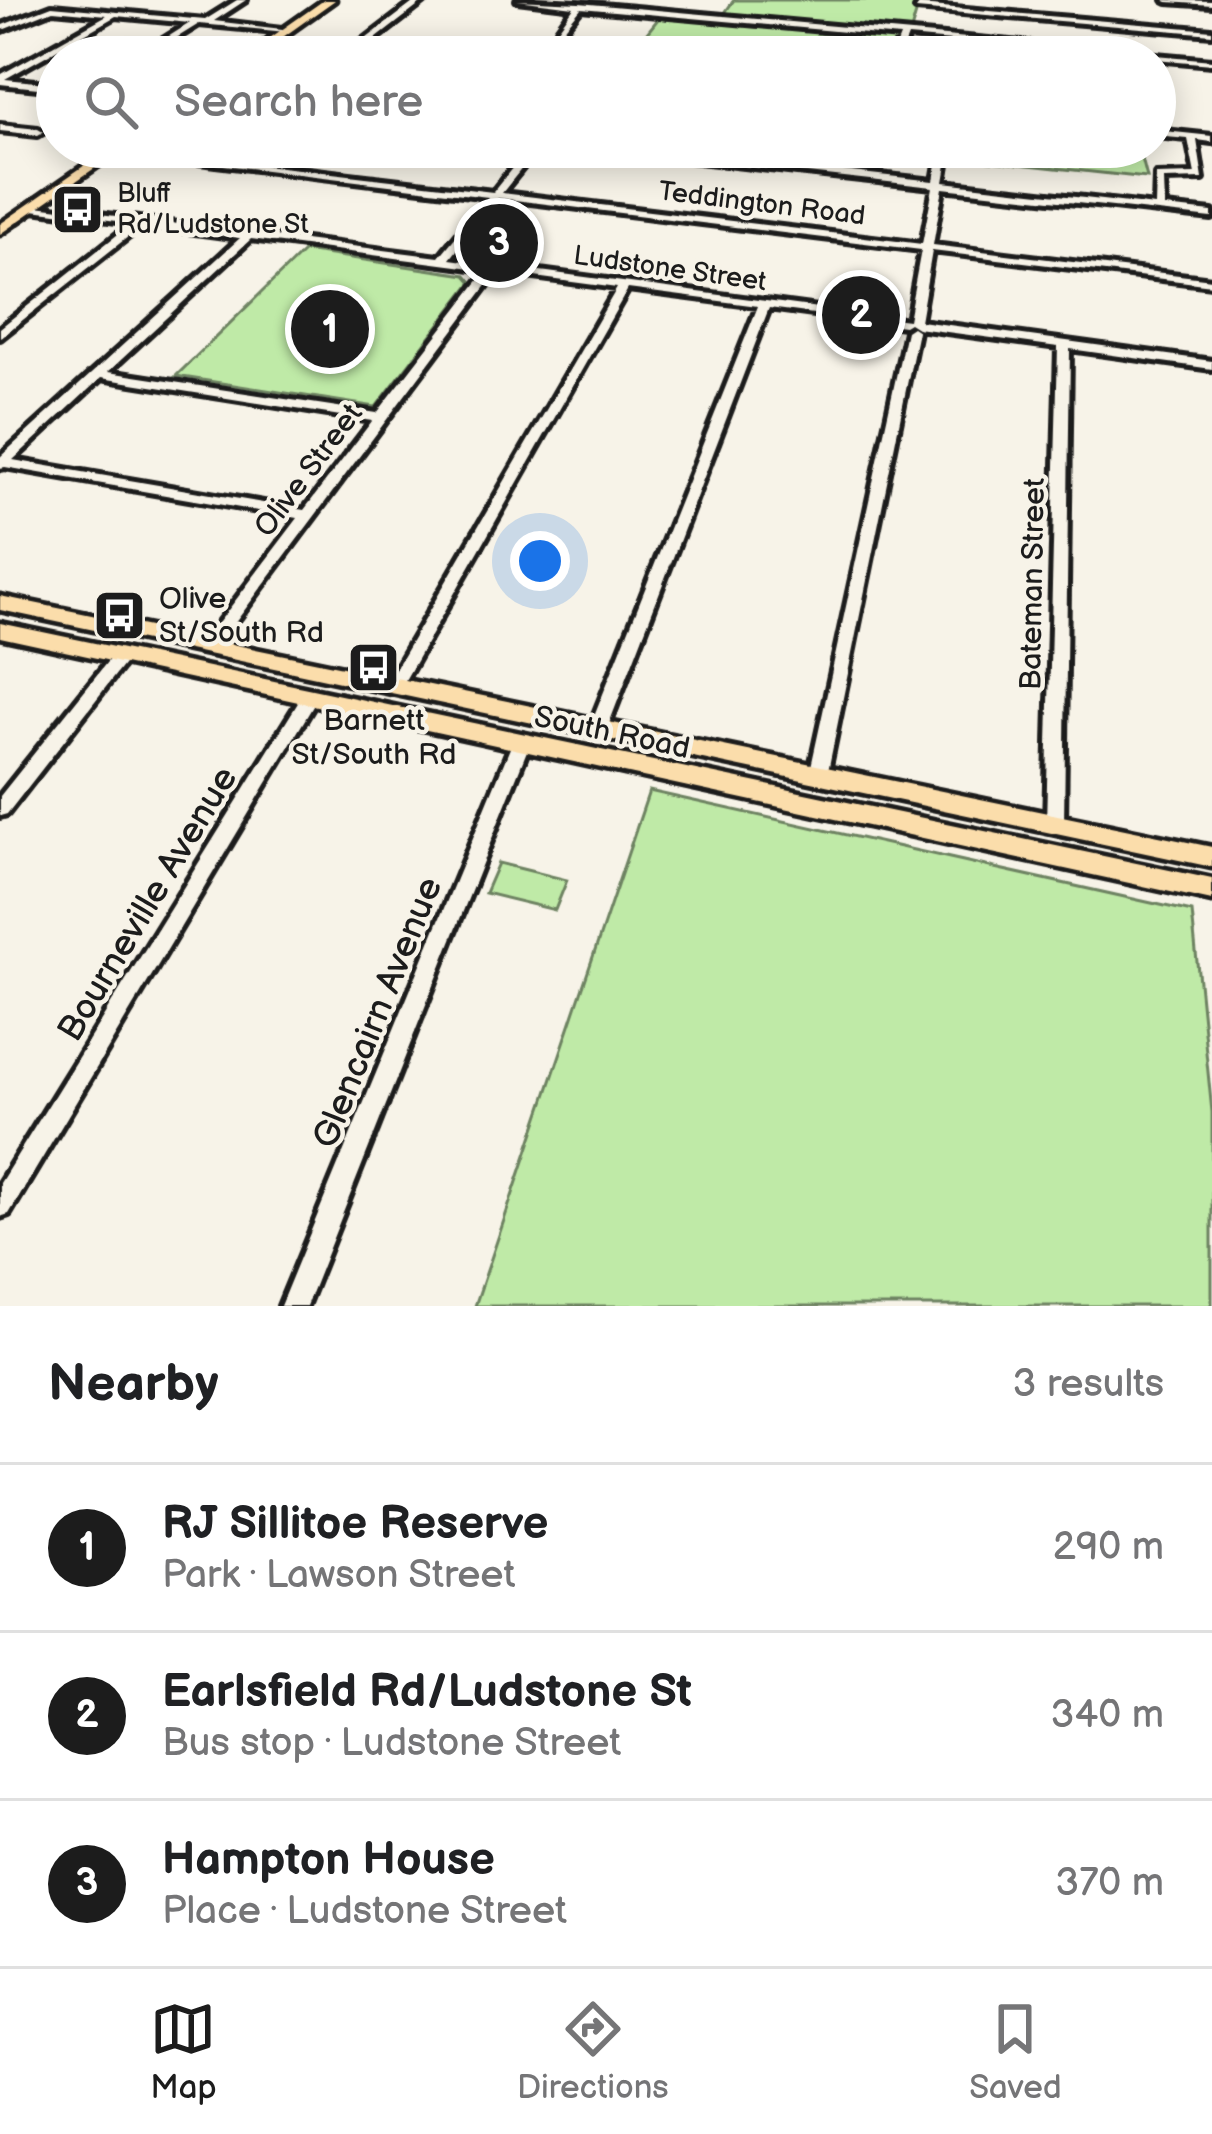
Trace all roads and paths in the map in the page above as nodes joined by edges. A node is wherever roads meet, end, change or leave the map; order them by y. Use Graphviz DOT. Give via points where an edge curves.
graph roads {
  1 [pos="242,0"];
  2 [pos="330,0"];
  3 [pos="422,0"];
  4 [pos="520,0"];
  5 [pos="691,0"];
  6 [pos="1030,0"];
  7 [pos="1168,0"];
  8 [pos="148,4"];
  9 [pos="1212,4"];
  10 [pos="579,5"];
  11 [pos="919,7"];
  12 [pos="116,14"];
  13 [pos="680,14"];
  14 [pos="129,15"];
  15 [pos="1029,16"];
  16 [pos="202,22"];
  17 [pos="0,29"];
  18 [pos="562,29"];
  19 [pos="287,30"];
  20 [pos="1212,32"];
  21 [pos="904,34"];
  22 [pos="77,36"];
  23 [pos="177,36"];
  24 [pos="278,36"];
  25 [pos="374,36"];
  26 [pos="918,36"];
  27 [pos="1028,36"];
  28 [pos="1176,59"];
  29 [pos="36,60"];
  30 [pos="1212,62"];
  31 [pos="0,80"];
  32 [pos="36,85"];
  33 [pos="0,128"];
  34 [pos="36,132"];
  35 [pos="1176,135"];
  36 [pos="1192,137"];
  37 [pos="1212,139"];
  38 [pos="89,168"];
  39 [pos="278,168"];
  40 [pos="517,168"];
  41 [pos="786,168"];
  42 [pos="942,168"];
  43 [pos="939,185"];
  44 [pos="495,195"];
  45 [pos="33,207"];
  46 [pos="1160,210"];
  47 [pos="1212,215"];
  48 [pos="141,221"];
  49 [pos="0,230"];
  50 [pos="249,236"];
  51 [pos="926,248"];
  52 [pos="442,261"];
  53 [pos="494,268"];
  54 [pos="1212,282"];
  55 [pos="624,286"];
  56 [pos="764,306"];
  57 [pos="909,328"];
  58 [pos="0,334"];
  59 [pos="1064,346"];
  60 [pos="1212,365"];
  61 [pos="99,374"];
  62 [pos="381,418"];
  63 [pos="1,463"];
  64 [pos="307,515"];
  65 [pos="0,603"];
  66 [pos="0,630"];
  67 [pos="208,647"];
  68 [pos="121,656"];
  69 [pos="189,671"];
  70 [pos="394,686"];
  71 [pos="310,697"];
  72 [pos="598,729"];
  73 [pos="521,743"];
  74 [pos="818,776"];
  75 [pos="812,806"];
  76 [pos="0,809"];
  77 [pos="1055,824"];
  78 [pos="1212,857"];
  79 [pos="1212,890"];
  80 [pos="0,1204"];
  81 [pos="293,1306"];
  1 -- 16 [label="street"];
  2 -- 19 [label="main road"];
  3 -- 25 [label="street"];
  4 -- 10 [label="street"];
  5 -- 13 [label="street"];
  6 -- 15 [label="street"];
  7 -- 9 [label="street"];
  8 -- 14 [label="street"];
  10 -- 13 [label="street"];
  10 -- 18 [label="street"];
  11 -- 15 [label="street"];
  12 -- 14 [label="street"];
  12 -- 17 [label="street" via="43,9"];
  12 -- 22 [label="street"];
  13 -- 21 [label="street"];
  14 -- 16 [label="street"];
  15 -- 20 [label="street"];
  15 -- 27 [label="street"];
  16 -- 19 [label="street"];
  16 -- 23 [label="street"];
  19 -- 24 [label="main road"];
  21 -- 26 [label="street"];
  28 -- 30 [label="street"];
  29 -- 31 [label="street"];
  31 -- 32 [label="street"];
  33 -- 34 [label="street"];
  35 -- 36 [label="street"];
  36 -- 37 [label="street"];
  36 -- 46 [label="street" via="1200,177 1159,177"];
  38 -- 45 [label="main road"];
  39 -- 44 [label="street, Teddington Road"];
  40 -- 44 [label="street"];
  41 -- 43 [label="street"];
  42 -- 43 [label="street"];
  43 -- 46 [label="street"];
  43 -- 51 [label="street"];
  44 -- 51 [label="street, Teddington Road"];
  44 -- 52 [label="street"];
  45 -- 48 [label="street, Ludstone Street"];
  45 -- 49 [label="main road"];
  46 -- 47 [label="street"];
  48 -- 50 [label="street, Ludstone Street"];
  48 -- 58 [label="street"];
  50 -- 52 [label="street, Ludstone Street"];
  50 -- 61 [label="street"];
  51 -- 54 [label="street, Teddington Road"];
  51 -- 57 [label="street"];
  52 -- 53 [label="street, Ludstone Street"];
  53 -- 55 [label="street, Ludstone Street"];
  53 -- 62 [label="street, Olive Street"];
  55 -- 56 [label="street, Ludstone Street"];
  55 -- 70 [label="street"];
  56 -- 57 [label="street, Ludstone Street"];
  56 -- 72 [label="street"];
  57 -- 59 [label="street, Ludstone Street"];
  57 -- 74 [label="street"];
  59 -- 60 [label="street, Ludstone Street"];
  59 -- 77 [label="street, Bateman Street"];
  61 -- 62 [label="street"];
  61 -- 63 [label="street"];
  62 -- 64 [label="street, Olive Street"];
  63 -- 64 [label="street"];
  64 -- 67 [label="street, Olive Street"];
  65 -- 67 [label="main road, South Road"];
  66 -- 68 [label="main road, South Road"];
  67 -- 69 [label="main road"];
  67 -- 70 [label="main road, South Road"];
  68 -- 69 [label="main road, South Road"];
  68 -- 76 [label="street"];
  69 -- 71 [label="main road, South Road"];
  70 -- 72 [label="main road, South Road"];
  71 -- 73 [label="main road, South Road"];
  71 -- 80 [label="street, Bourneville Avenue"];
  72 -- 74 [label="main road, South Road"];
  73 -- 75 [label="main road, South Road"];
  73 -- 81 [label="street, Glencairn Avenue"];
  74 -- 75 [label="main road"];
  74 -- 77 [label="main road, South Road"];
  75 -- 79 [label="main road, South Road"];
  77 -- 78 [label="main road, South Road"];
}
